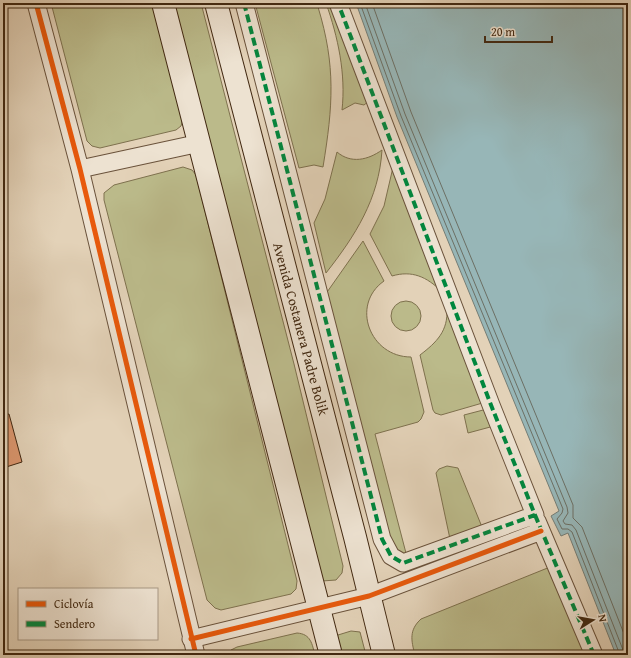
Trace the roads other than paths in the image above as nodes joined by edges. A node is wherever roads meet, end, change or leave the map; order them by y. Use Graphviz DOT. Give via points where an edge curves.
graph roads {
  1 [pos="36,3"];
  2 [pos="164,3"];
  3 [pos="216,3"];
  4 [pos="244,3"];
  5 [pos="338,3"];
  6 [pos="200,143"];
  7 [pos="80,169"];
  8 [pos="535,515"];
  9 [pos="541,531"];
  10 [pos="369,596"];
  11 [pos="319,608"];
  12 [pos="191,639"];
  13 [pos="196,655"];
  14 [pos="331,655"];
  15 [pos="384,655"];
  16 [pos="594,655"];
  1 -- 7 [label="street"];
  2 -- 6 [label="main road"];
  3 -- 10 [label="main road, Avenida Costanera Padre Bolik"];
  4 -- 8 [label="street" via="386,549 391,556 403,563"];
  5 -- 8 [label="street"];
  6 -- 7 [label="street"];
  6 -- 11 [label="main road"];
  7 -- 12 [label="street"];
  8 -- 9 [label="street"];
  9 -- 10 [label="street"];
  9 -- 16 [label="street"];
  10 -- 11 [label="street"];
  10 -- 15 [label="main road, Avenida Costanera Padre Bolik"];
  11 -- 12 [label="street"];
  11 -- 14 [label="main road"];
  12 -- 13 [label="street"];
}
